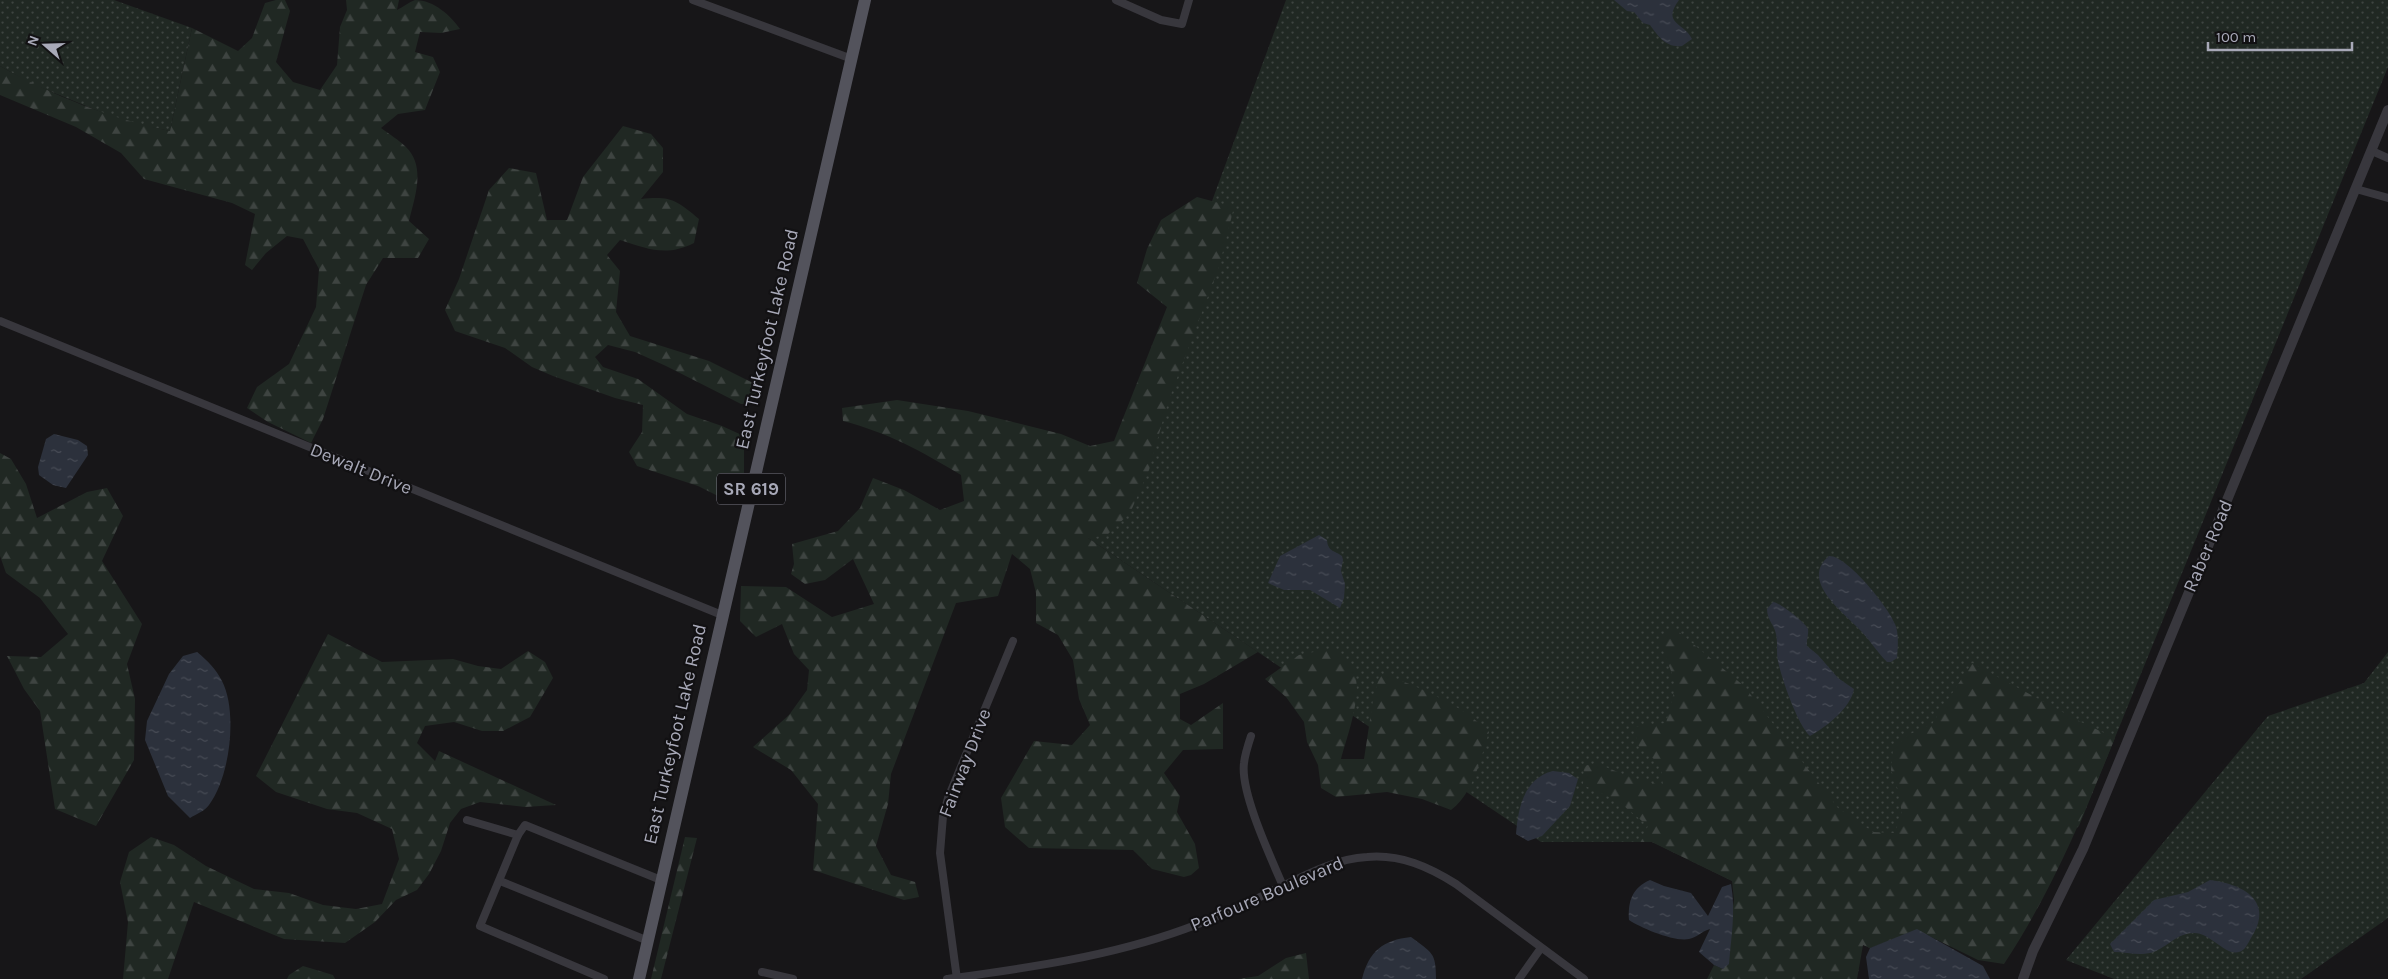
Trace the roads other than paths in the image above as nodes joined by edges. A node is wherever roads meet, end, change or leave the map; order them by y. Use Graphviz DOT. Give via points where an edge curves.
graph roads {
  1 [pos="693,0"];
  2 [pos="865,0"];
  3 [pos="1116,0"];
  4 [pos="1189,0"];
  5 [pos="852,59"];
  6 [pos="2388,110"];
  7 [pos="2372,151"];
  8 [pos="2388,158"];
  9 [pos="2356,189"];
  10 [pos="2388,198"];
  11 [pos="0,321"];
  12 [pos="722,615"];
  13 [pos="1013,641"];
  14 [pos="1251,736"];
  15 [pos="467,820"];
  16 [pos="518,835"];
  17 [pos="661,880"];
  18 [pos="500,881"];
  19 [pos="1283,886"];
  20 [pos="646,940"];
  21 [pos="1541,948"];
  22 [pos="762,972"];
  23 [pos="957,978"];
  24 [pos="604,979"];
  25 [pos="638,979"];
  26 [pos="793,979"];
  27 [pos="947,979"];
  28 [pos="1519,979"];
  29 [pos="1584,979"];
  30 [pos="2023,979"];
  1 -- 5 [label="street"];
  2 -- 5 [label="main road, East Turkeyfoot Lake Road / SR 619"];
  3 -- 4 [label="street" via="1160,20 1182,24"];
  5 -- 12 [label="main road, East Turkeyfoot Lake Road / SR 619"];
  6 -- 7 [label="street, Raber Road"];
  7 -- 8 [label="street"];
  7 -- 9 [label="street, Raber Road"];
  9 -- 10 [label="street"];
  9 -- 30 [label="street, Raber Road" via="2083,849 2033,951"];
  11 -- 12 [label="street, Dewalt Drive"];
  12 -- 17 [label="main road, East Turkeyfoot Lake Road / SR 619"];
  13 -- 23 [label="street, Fairway Drive" via="943,816 940,853"];
  14 -- 19 [label="street" via="1243,765 1247,785 1258,828"];
  15 -- 16 [label="street"];
  16 -- 17 [label="street" via="525,824"];
  16 -- 18 [label="street"];
  17 -- 20 [label="main road, East Turkeyfoot Lake Road / SR 619"];
  18 -- 20 [label="street"];
  18 -- 24 [label="street" via="480,926"];
  19 -- 21 [label="street, Parfoure Boulevard" via="1350,858 1377,856 1404,860 1434,870 1456,884"];
  19 -- 23 [label="street, Parfoure Boulevard" via="1203,922 1147,942 1046,964"];
  20 -- 25 [label="main road, East Turkeyfoot Lake Road / SR 619"];
  21 -- 28 [label="street"];
  21 -- 29 [label="street, Parfoure Boulevard"];
  22 -- 26 [label="street"];
  23 -- 27 [label="street, Parfoure Boulevard"];
}
